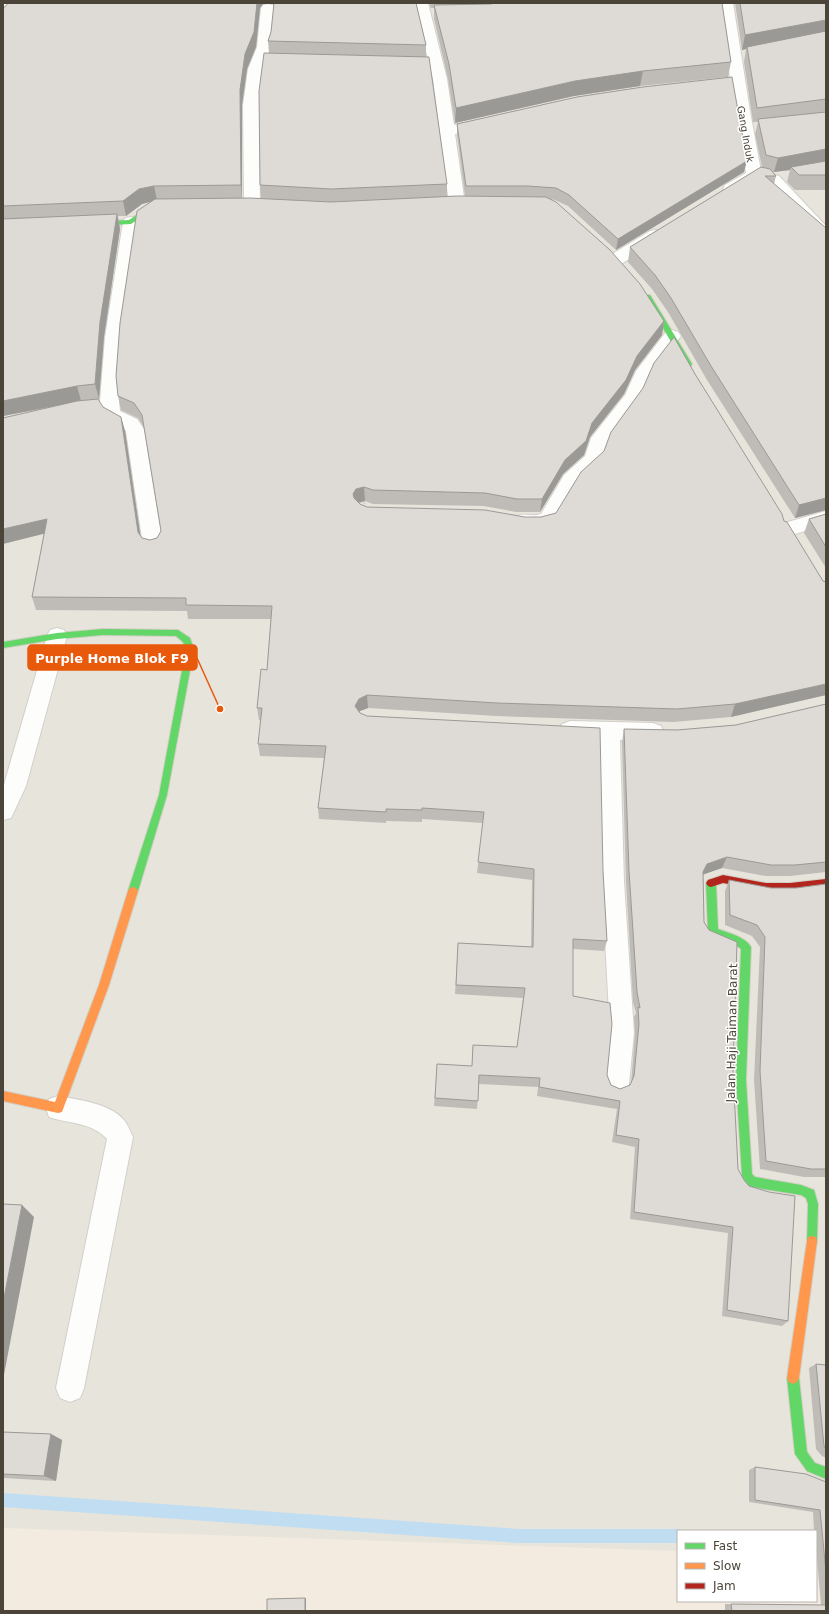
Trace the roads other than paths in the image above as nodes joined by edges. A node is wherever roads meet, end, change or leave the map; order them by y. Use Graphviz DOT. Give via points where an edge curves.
graph roads {
  1 [pos="5,3"];
  2 [pos="726,3"];
  3 [pos="268,8"];
  4 [pos="422,8"];
  5 [pos="438,14"];
  6 [pos="3,17"];
  7 [pos="259,61"];
  8 [pos="274,62"];
  9 [pos="420,65"];
  10 [pos="437,66"];
  11 [pos="500,121"];
  12 [pos="760,128"];
  13 [pos="745,129"];
  14 [pos="446,131"];
  15 [pos="754,175"];
  16 [pos="721,195"];
  17 [pos="456,204"];
  18 [pos="252,206"];
  19 [pos="173,207"];
  20 [pos="131,222"];
  21 [pos="78,224"];
  22 [pos="668,228"];
  23 [pos="826,236"];
  24 [pos="615,260"];
  25 [pos="640,288"];
  26 [pos="672,336"];
  27 [pos="693,373"];
  28 [pos="826,518"];
  29 [pos="503,519"];
  30 [pos="788,529"];
  31 [pos="153,545"];
  32 [pos="57,636"];
  33 [pos="3,644"];
  34 [pos="549,729"];
  35 [pos="609,731"];
  36 [pos="673,732"];
  37 [pos="3,811"];
  38 [pos="826,882"];
  39 [pos="618,1084"];
  40 [pos="3,1096"];
  41 [pos="58,1108"];
  42 [pos="70,1388"];
  43 [pos="826,1473"];
  1 -- 6 [label="street"];
  2 -- 13 [label="street, Gang Induk" via="743,56 730,83"];
  3 -- 7 [label="street" via="264,47"];
  4 -- 5 [label="street"];
  4 -- 10 [label="street"];
  7 -- 8 [label="street"];
  7 -- 18 [label="street" via="255,69 251,105"];
  9 -- 10 [label="street"];
  10 -- 14 [label="street"];
  11 -- 14 [label="street"];
  12 -- 13 [label="street"];
  13 -- 15 [label="street, Gang Induk"];
  14 -- 17 [label="street"];
  15 -- 16 [label="street, Gang Induk"];
  15 -- 23 [label="street" via="780,178"];
  19 -- 20 [label="street" via="149,209"];
  20 -- 21 [label="street"];
  20 -- 31 [label="street" via="102,406 136,429"];
  22 -- 24 [label="street"];
  25 -- 26 [label="street"];
  26 -- 27 [label="street"];
  26 -- 29 [label="street" via="642,375 633,397 598,443 594,459 571,480 547,520 535,523"];
  28 -- 30 [label="street"];
  32 -- 33 [label="street"];
  32 -- 37 [label="street" via="14,786"];
  32 -- 41 [label="street" via="103,632 178,633 189,642 190,649 163,795 104,985"];
  34 -- 35 [label="street"];
  35 -- 36 [label="street"];
  35 -- 39 [label="street" via="613,882 622,1033"];
  38 -- 43 [label="street, Jalan Haji Taiman Barat" via="790,887 723,879 711,883 713,932 742,942 746,947 741,1080 747,1176 752,1182 801,1190 810,1194 813,1204 812,1239 793,1374 801,1454 806,1464"];
  40 -- 41 [label="street"];
  41 -- 42 [label="street" via="105,1120 117,1130 120,1137"];
}
